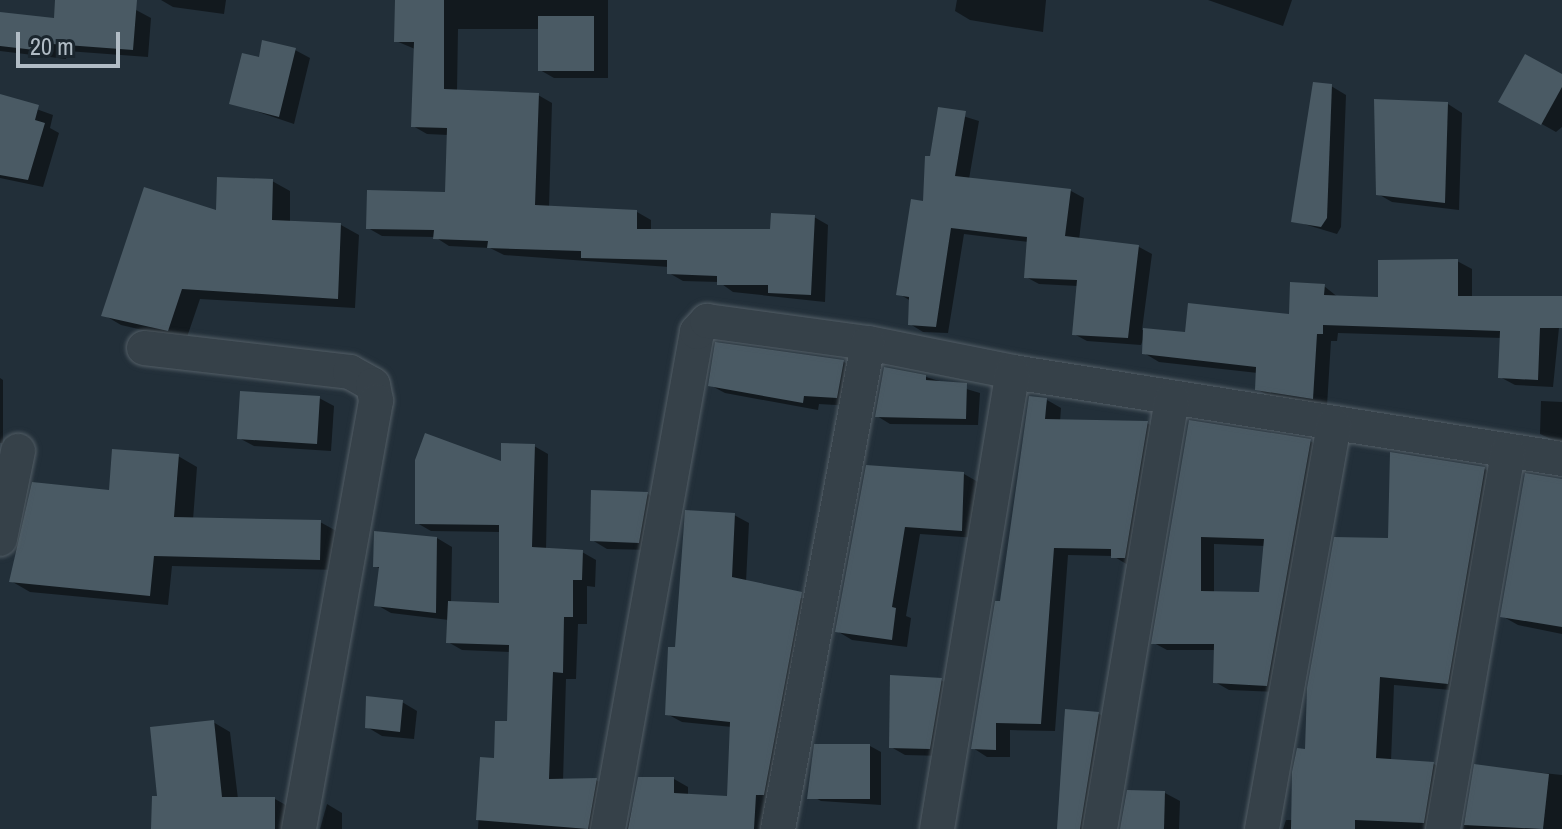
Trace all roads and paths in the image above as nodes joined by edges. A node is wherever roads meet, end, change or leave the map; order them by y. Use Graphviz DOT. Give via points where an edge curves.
graph roads {
  1 [pos="868,343"];
  2 [pos="144,348"];
  3 [pos="1013,372"];
  4 [pos="1172,399"];
  5 [pos="1334,424"];
  6 [pos="18,451"];
  7 [pos="1508,453"];
  8 [pos="1562,459"];
  9 [pos="0,539"];
  10 [pos="299,829"];
  11 [pos="608,829"];
  12 [pos="778,829"];
  13 [pos="937,829"];
  14 [pos="1100,829"];
  15 [pos="1262,829"];
  16 [pos="1443,829"];
  1 -- 3 [label="street"];
  1 -- 11 [label="street" via="722,321 707,321 697,332"];
  1 -- 12 [label="street"];
  2 -- 10 [label="street" via="350,372 373,385 376,401"];
  3 -- 4 [label="street"];
  3 -- 13 [label="street"];
  4 -- 5 [label="street"];
  4 -- 14 [label="street"];
  5 -- 7 [label="street"];
  5 -- 15 [label="street"];
  6 -- 9 [label="street"];
  7 -- 8 [label="street"];
  7 -- 16 [label="street"];
}
